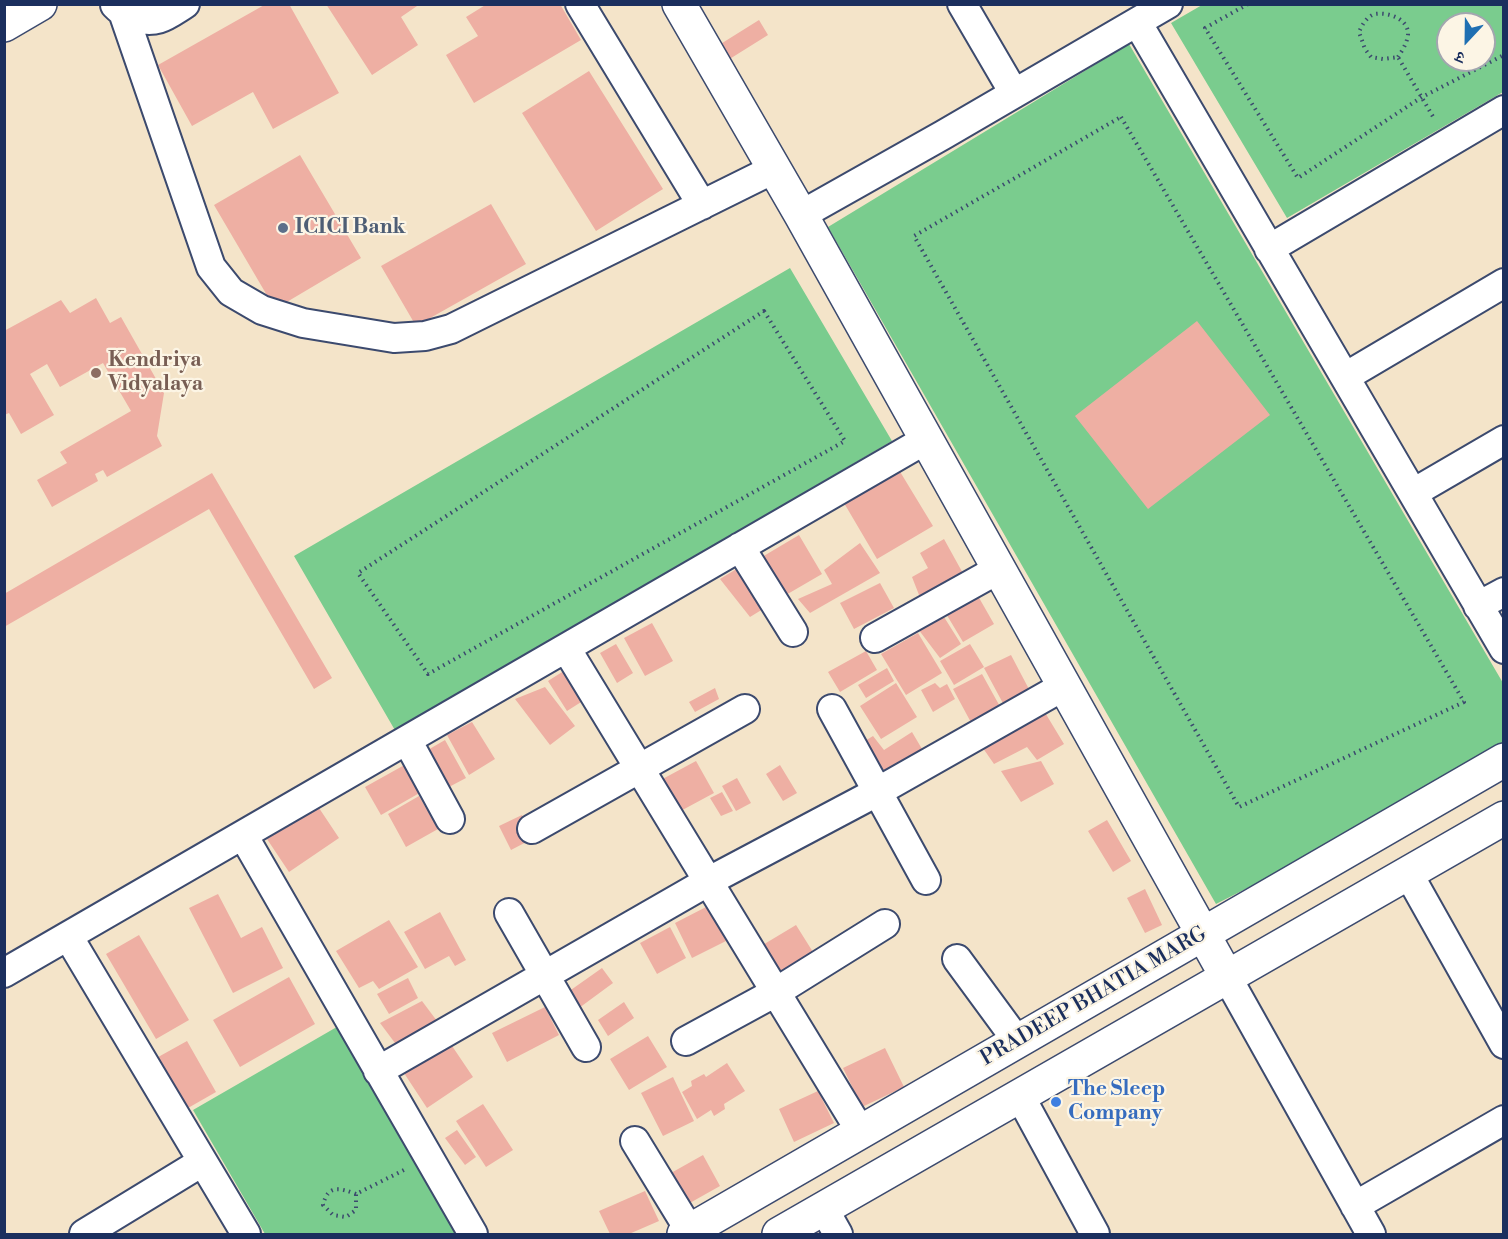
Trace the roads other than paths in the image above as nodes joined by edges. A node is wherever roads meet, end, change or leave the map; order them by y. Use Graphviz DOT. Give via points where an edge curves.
graph roads {
  1 [pos="40,4"];
  2 [pos="185,4"];
  3 [pos="580,4"];
  4 [pos="679,4"];
  5 [pos="962,4"];
  6 [pos="1168,4"];
  7 [pos="119,10"];
  8 [pos="1137,22"];
  9 [pos="4,25"];
  10 [pos="1014,93"];
  11 [pos="1503,110"];
  12 [pos="774,169"];
  13 [pos="702,205"];
  14 [pos="801,215"];
  15 [pos="1269,249"];
  16 [pos="1503,283"];
  17 [pos="1345,377"];
  18 [pos="927,439"];
  19 [pos="1503,440"];
  20 [pos="1413,493"];
  21 [pos="740,548"];
  22 [pos="999,569"];
  23 [pos="1503,591"];
  24 [pos="1478,606"];
  25 [pos="793,632"];
  26 [pos="875,638"];
  27 [pos="566,648"];
  28 [pos="1503,649"];
  29 [pos="1064,686"];
  30 [pos="745,709"];
  31 [pos="832,709"];
  32 [pos="407,740"];
  33 [pos="1503,760"];
  34 [pos="639,768"];
  35 [pos="877,792"];
  36 [pos="1503,818"];
  37 [pos="450,819"];
  38 [pos="532,829"];
  39 [pos="243,835"];
  40 [pos="1408,873"];
  41 [pos="926,880"];
  42 [pos="709,881"];
  43 [pos="509,913"];
  44 [pos="885,924"];
  45 [pos="1203,934"];
  46 [pos="68,936"];
  47 [pos="957,959"];
  48 [pos="4,973"];
  49 [pos="545,976"];
  50 [pos="1227,977"];
  51 [pos="776,992"];
  52 [pos="686,1041"];
  53 [pos="1018,1041"];
  54 [pos="1503,1044"];
  55 [pos="586,1047"];
  56 [pos="378,1071"];
  57 [pos="1020,1096"];
  58 [pos="1503,1120"];
  59 [pos="861,1132"];
  60 [pos="635,1141"];
  61 [pos="202,1162"];
  62 [pos="1355,1206"];
  63 [pos="831,1222"];
  64 [pos="687,1233"];
  65 [pos="84,1234"];
  66 [pos="246,1234"];
  67 [pos="472,1234"];
  68 [pos="779,1234"];
  69 [pos="1095,1234"];
  70 [pos="1371,1234"];
  1 -- 9 [label="street"];
  2 -- 7 [label="street" via="148,21"];
  3 -- 13 [label="street"];
  4 -- 12 [label="street"];
  5 -- 10 [label="street"];
  6 -- 8 [label="street"];
  7 -- 13 [label="street" via="211,267 231,292 262,310 303,322 394,338 425,336 451,329"];
  8 -- 10 [label="street"];
  8 -- 15 [label="street"];
  10 -- 14 [label="street"];
  11 -- 15 [label="street"];
  12 -- 13 [label="street"];
  12 -- 14 [label="street"];
  14 -- 18 [label="street"];
  15 -- 17 [label="street"];
  16 -- 17 [label="street"];
  17 -- 20 [label="street"];
  18 -- 21 [label="street"];
  18 -- 22 [label="street"];
  19 -- 20 [label="street"];
  20 -- 24 [label="street"];
  21 -- 25 [label="street"];
  21 -- 27 [label="street"];
  22 -- 26 [label="street"];
  22 -- 29 [label="street"];
  23 -- 24 [label="street"];
  24 -- 28 [label="street"];
  27 -- 32 [label="street"];
  27 -- 34 [label="street"];
  29 -- 35 [label="street"];
  29 -- 45 [label="street"];
  30 -- 34 [label="street"];
  31 -- 35 [label="street"];
  32 -- 37 [label="street"];
  32 -- 39 [label="street"];
  33 -- 45 [label="street, PRADEEP BHATIA MARG"];
  34 -- 38 [label="street"];
  34 -- 42 [label="street"];
  35 -- 41 [label="street"];
  35 -- 42 [label="street"];
  36 -- 40 [label="street"];
  39 -- 46 [label="street"];
  39 -- 56 [label="street"];
  40 -- 50 [label="street"];
  40 -- 54 [label="street"];
  42 -- 49 [label="street"];
  42 -- 51 [label="street"];
  43 -- 49 [label="street"];
  44 -- 51 [label="street"];
  45 -- 50 [label="street"];
  45 -- 53 [label="street, PRADEEP BHATIA MARG"];
  46 -- 48 [label="street"];
  46 -- 61 [label="street"];
  47 -- 53 [label="street"];
  49 -- 55 [label="street"];
  49 -- 56 [label="street"];
  50 -- 57 [label="street"];
  50 -- 62 [label="street"];
  51 -- 52 [label="street"];
  51 -- 59 [label="street"];
  53 -- 59 [label="street, PRADEEP BHATIA MARG"];
  56 -- 67 [label="street"];
  57 -- 63 [label="street"];
  57 -- 69 [label="street"];
  58 -- 62 [label="street"];
  59 -- 64 [label="street, PRADEEP BHATIA MARG"];
  60 -- 64 [label="street"];
  61 -- 65 [label="street"];
  61 -- 66 [label="street"];
  62 -- 70 [label="street"];
  63 -- 68 [label="street"];
}
